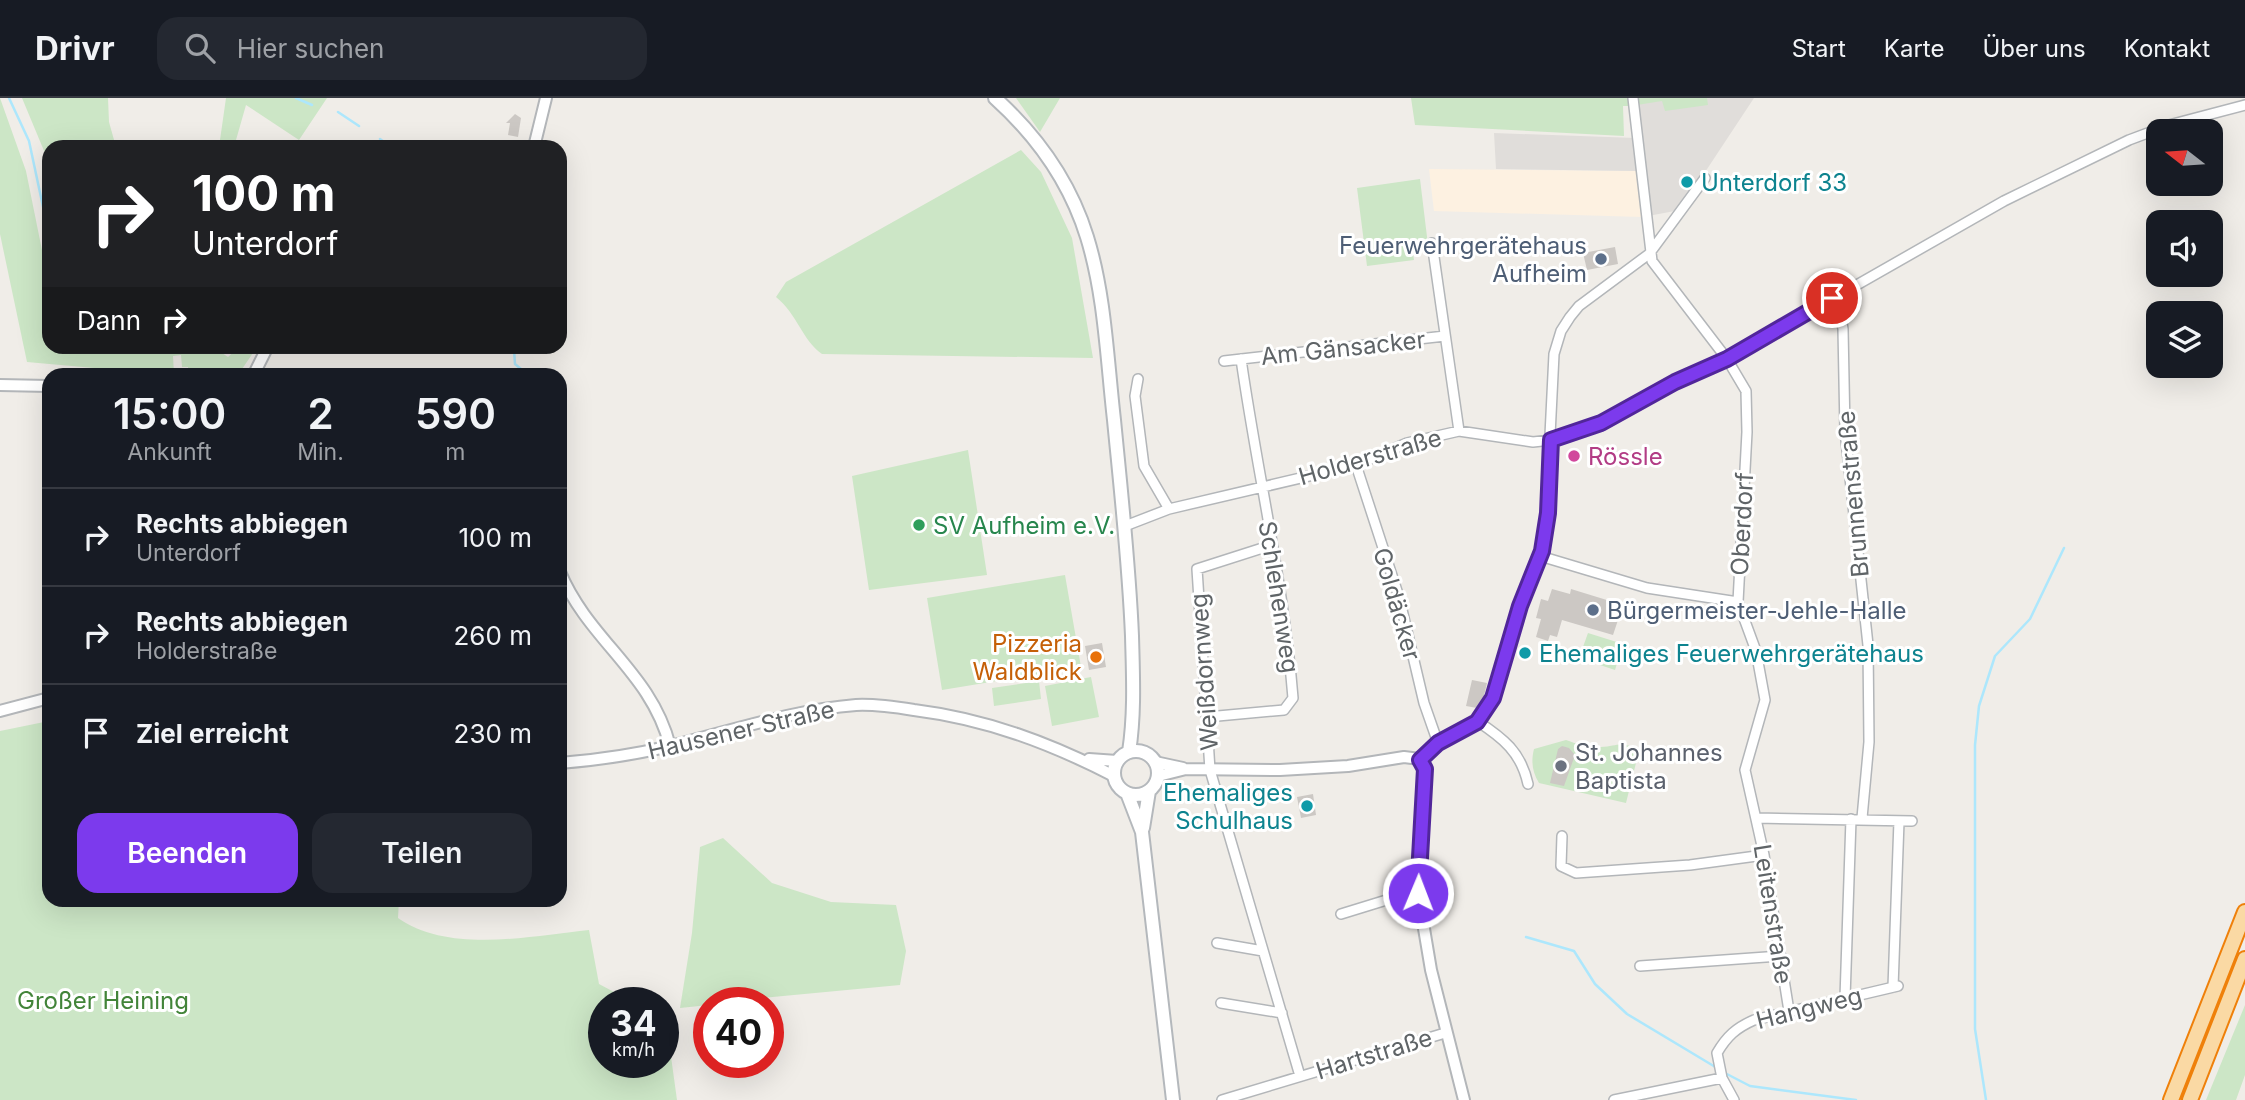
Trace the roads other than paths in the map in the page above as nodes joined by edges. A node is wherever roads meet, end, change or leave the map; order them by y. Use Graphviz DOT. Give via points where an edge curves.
graph roads {
  1 [pos="546,98"];
  2 [pos="995,98"];
  3 [pos="1633,98"];
  4 [pos="2245,105"];
  5 [pos="536,140"];
  6 [pos="1704,178"];
  7 [pos="1432,243"];
  8 [pos="1649,254"];
  9 [pos="1832,298"];
  10 [pos="1446,336"];
  11 [pos="1241,359"];
  12 [pos="1727,359"];
  13 [pos="1224,361"];
  14 [pos="1138,379"];
  15 [pos="0,385"];
  16 [pos="42,386"];
  17 [pos="1459,431"];
  18 [pos="1551,440"];
  19 [pos="1356,465"];
  20 [pos="1261,488"];
  21 [pos="1169,509"];
  22 [pos="1125,526"];
  23 [pos="1272,545"];
  24 [pos="1540,556"];
  25 [pos="567,585"];
  26 [pos="1738,601"];
  27 [pos="42,700"];
  28 [pos="0,710"];
  29 [pos="1207,717"];
  30 [pos="1135,718"];
  31 [pos="1477,722"];
  32 [pos="1438,743"];
  33 [pos="670,746"];
  34 [pos="1129,752"];
  35 [pos="1145,752"];
  36 [pos="1083,759"];
  37 [pos="1420,760"];
  38 [pos="1117,761"];
  39 [pos="567,762"];
  40 [pos="1155,762"];
  41 [pos="1186,769"];
  42 [pos="1210,770"];
  43 [pos="1114,776"];
  44 [pos="1158,776"];
  45 [pos="1528,784"];
  46 [pos="1149,791"];
  47 [pos="1127,793"];
  48 [pos="1756,818"];
  49 [pos="1862,818"];
  50 [pos="1851,819"];
  51 [pos="1899,821"];
  52 [pos="1912,821"];
  53 [pos="1142,832"];
  54 [pos="1562,835"];
  55 [pos="1763,855"];
  56 [pos="1418,893"];
  57 [pos="2245,912"];
  58 [pos="1341,914"];
  59 [pos="1217,943"];
  60 [pos="1263,951"];
  61 [pos="1781,956"];
  62 [pos="2245,959"];
  63 [pos="1640,966"];
  64 [pos="1845,998"];
  65 [pos="1221,1003"];
  66 [pos="1789,1011"];
  67 [pos="1282,1013"];
  68 [pos="1445,1033"];
  69 [pos="1300,1076"];
  70 [pos="1722,1077"];
  71 [pos="1243,1097"];
  72 [pos="1173,1100"];
  73 [pos="1222,1100"];
  74 [pos="1464,1100"];
  75 [pos="1614,1100"];
  76 [pos="1734,1100"];
  77 [pos="2171,1100"];
  78 [pos="2190,1100"];
  1 -- 5 [label="street"];
  2 -- 22 [label="main road" via="1045,150 1087,235 1098,280"];
  3 -- 8 [label="street"];
  4 -- 9 [label="street, Holderstraße" via="2129,140 2004,201"];
  6 -- 8 [label="street"];
  7 -- 10 [label="street"];
  8 -- 12 [label="street, Oberdorf"];
  8 -- 18 [label="street" via="1579,306 1561,331 1553,361"];
  9 -- 12 [label="street, Holderstraße"];
  9 -- 49 [label="street, Brunnenstraße" via="1843,329 1845,431 1868,645"];
  10 -- 11 [label="street, Am Gänsacker"];
  10 -- 17 [label="street"];
  11 -- 13 [label="street, Am Gänsacker"];
  11 -- 20 [label="street, Am Gänsacker"];
  12 -- 18 [label="street, Holderstraße" via="1601,423"];
  12 -- 26 [label="street, Oberdorf" via="1741,380 1748,408"];
  14 -- 21 [label="street" via="1135,396 1144,466"];
  15 -- 16 [label="street"];
  17 -- 18 [label="street, Holderstraße" via="1533,442"];
  17 -- 19 [label="street, Holderstraße" via="1407,443"];
  18 -- 24 [label="street" via="1548,513"];
  19 -- 20 [label="street, Holderstraße"];
  19 -- 32 [label="street, Goldäcker" via="1399,597"];
  20 -- 21 [label="street, Holderstraße"];
  20 -- 23 [label="street, Schlehenweg"];
  21 -- 22 [label="street, Holderstraße"];
  22 -- 30 [label="main road"];
  23 -- 29 [label="street, Weißdornweg" via="1197,569"];
  23 -- 29 [label="street, Schlehenweg" via="1287,620 1293,698 1283,710"];
  24 -- 26 [label="street" via="1647,588"];
  24 -- 31 [label="street" via="1493,698"];
  25 -- 33 [label="street" via="599,636 646,689"];
  26 -- 48 [label="street, Oberdorf" via="1756,651 1765,700 1745,769"];
  27 -- 28 [label="street"];
  29 -- 42 [label="street, Weißdornweg"];
  30 -- 34 [label="main road"];
  30 -- 35 [label="main road"];
  31 -- 32 [label="street"];
  31 -- 45 [label="street" via="1520,757"];
  32 -- 37 [label="street"];
  33 -- 36 [label="street, Hausener Straße" via="821,709 858,705 982,722"];
  33 -- 39 [label="street, Hausener Straße"];
  34 -- 35 [label="main road"];
  34 -- 38 [label="main road"];
  35 -- 40 [label="main road"];
  36 -- 38 [label="street, Hausener Straße"];
  36 -- 43 [label="street, Hausener Straße"];
  37 -- 42 [label="street" via="1414,756 1348,766"];
  37 -- 56 [label="street" via="1425,769"];
  38 -- 43 [label="main road"];
  40 -- 41 [label="street"];
  40 -- 44 [label="main road"];
  41 -- 42 [label="street"];
  41 -- 44 [label="street"];
  42 -- 60 [label="street, Weißdornweg"];
  43 -- 47 [label="main road"];
  44 -- 46 [label="main road"];
  46 -- 47 [label="main road"];
  46 -- 53 [label="main road"];
  47 -- 53 [label="main road"];
  48 -- 50 [label="street"];
  48 -- 55 [label="street, Leitenstraße"];
  49 -- 50 [label="street"];
  49 -- 51 [label="street"];
  50 -- 64 [label="street"];
  51 -- 52 [label="street"];
  51 -- 64 [label="street, Hangweg" via="1896,987"];
  53 -- 72 [label="main road"];
  54 -- 55 [label="street" via="1561,866 1576,873"];
  55 -- 61 [label="street, Leitenstraße"];
  56 -- 58 [label="street"];
  56 -- 68 [label="street"];
  57 -- 77 [label="highway"];
  59 -- 60 [label="street"];
  60 -- 67 [label="street, Weißdornweg"];
  61 -- 63 [label="street"];
  61 -- 66 [label="street, Leitenstraße"];
  62 -- 78 [label="highway"];
  64 -- 66 [label="street, Hangweg"];
  65 -- 67 [label="street"];
  66 -- 70 [label="street, Hangweg" via="1754,1020 1727,1035 1717,1053"];
  67 -- 69 [label="street, Weißdornweg"];
  68 -- 69 [label="street, Hartstraße"];
  68 -- 74 [label="street"];
  69 -- 71 [label="street, Hartstraße"];
  70 -- 75 [label="street"];
  70 -- 76 [label="street"];
  71 -- 73 [label="street, Hartstraße"];
}
